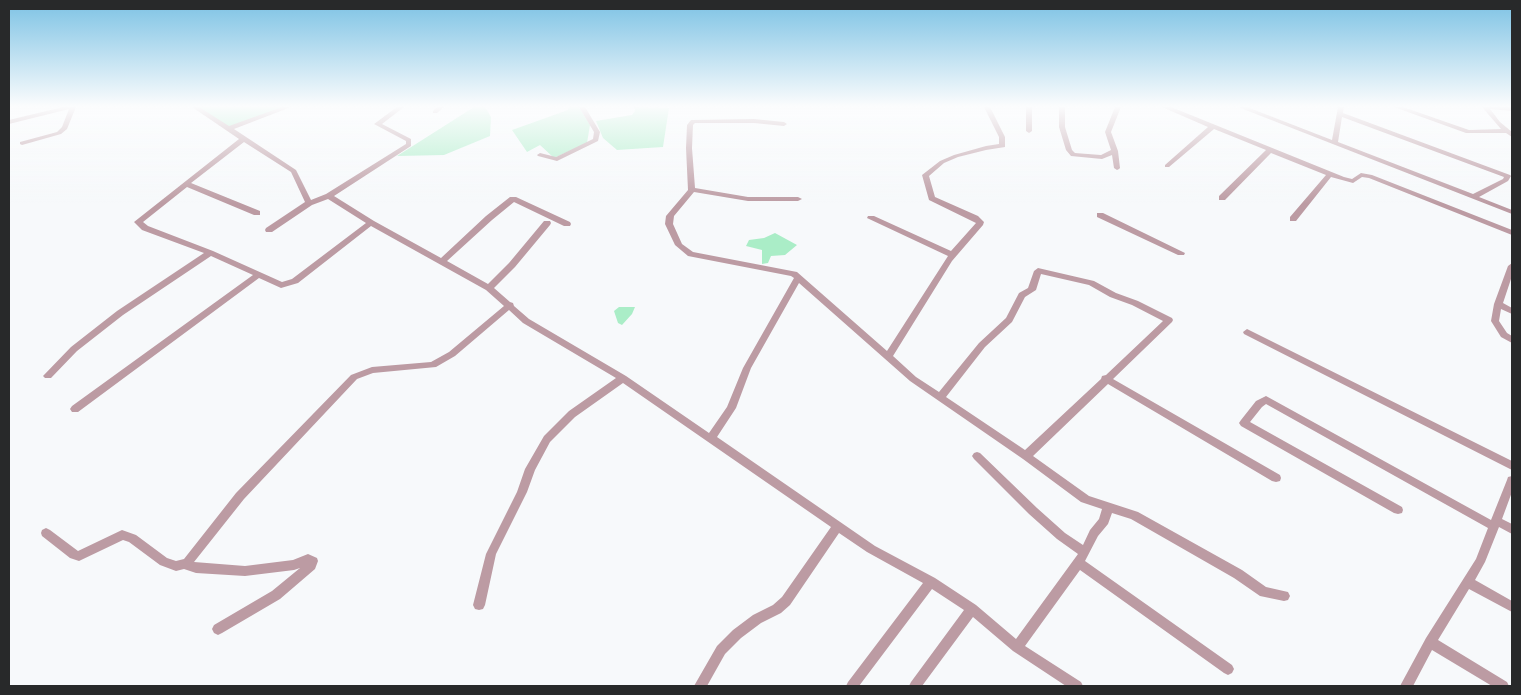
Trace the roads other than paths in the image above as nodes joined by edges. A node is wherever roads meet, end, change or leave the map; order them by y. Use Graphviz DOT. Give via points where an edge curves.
graph roads {
  1 [pos="37,139"];
  2 [pos="243,139"];
  3 [pos="408,139"];
  4 [pos="596,139"];
  5 [pos="689,139"];
  6 [pos="1004,139"];
  7 [pos="1065,139"];
  8 [pos="1111,139"];
  9 [pos="1198,139"];
  10 [pos="1243,139"];
  11 [pos="1328,139"];
  12 [pos="1415,139"];
  13 [pos="1335,142"];
  14 [pos="22,144"];
  15 [pos="1270,150"];
  16 [pos="1115,151"];
  17 [pos="540,155"];
  18 [pos="1167,166"];
  19 [pos="1117,168"];
  20 [pos="1330,174"];
  21 [pos="187,184"];
  22 [pos="692,190"];
  23 [pos="329,196"];
  24 [pos="1473,197"];
  25 [pos="798,198"];
  26 [pos="1222,198"];
  27 [pos="308,203"];
  28 [pos="1512,212"];
  29 [pos="257,213"];
  30 [pos="1100,215"];
  31 [pos="871,218"];
  32 [pos="1293,219"];
  33 [pos="371,223"];
  34 [pos="547,223"];
  35 [pos="567,224"];
  36 [pos="269,230"];
  37 [pos="1512,233"];
  38 [pos="210,253"];
  39 [pos="1181,253"];
  40 [pos="953,255"];
  41 [pos="441,262"];
  42 [pos="1512,269"];
  43 [pos="257,276"];
  44 [pos="799,277"];
  45 [pos="489,288"];
  46 [pos="1498,304"];
  47 [pos="510,305"];
  48 [pos="1512,311"];
  49 [pos="1247,332"];
  50 [pos="1512,340"];
  51 [pos="888,356"];
  52 [pos="48,376"];
  53 [pos="624,378"];
  54 [pos="1105,378"];
  55 [pos="940,398"];
  56 [pos="75,409"];
  57 [pos="711,438"];
  58 [pos="977,456"];
  59 [pos="1026,456"];
  60 [pos="1512,466"];
  61 [pos="1276,478"];
  62 [pos="1512,480"];
  63 [pos="1108,507"];
  64 [pos="1398,510"];
  65 [pos="1494,523"];
  66 [pos="838,525"];
  67 [pos="1512,529"];
  68 [pos="46,533"];
  69 [pos="1084,552"];
  70 [pos="187,563"];
  71 [pos="1079,563"];
  72 [pos="932,582"];
  73 [pos="1467,582"];
  74 [pos="1284,596"];
  75 [pos="479,605"];
  76 [pos="1512,607"];
  77 [pos="972,609"];
  78 [pos="218,629"];
  79 [pos="1430,642"];
  80 [pos="1018,647"];
  81 [pos="1228,669"];
  82 [pos="700,686"];
  83 [pos="852,686"];
  84 [pos="915,686"];
  85 [pos="1077,686"];
  86 [pos="1406,686"];
  87 [pos="1503,686"];
  1 -- 14 [label="street"];
  2 -- 21 [label="street"];
  2 -- 27 [label="street" via="294,171"];
  3 -- 23 [label="street" via="409,145"];
  4 -- 17 [label="street" via="557,159"];
  5 -- 22 [label="street"];
  6 -- 40 [label="street" via="1004,146 956,156 925,175 932,198 980,222"];
  7 -- 16 [label="street" via="1073,156 1102,157"];
  8 -- 16 [label="street"];
  9 -- 18 [label="street"];
  10 -- 15 [label="street"];
  11 -- 13 [label="street"];
  12 -- 24 [label="street" via="1508,176"];
  13 -- 24 [label="street"];
  15 -- 20 [label="street"];
  15 -- 26 [label="street"];
  16 -- 19 [label="street"];
  20 -- 32 [label="street"];
  20 -- 37 [label="street" via="1353,181 1361,175 1370,176"];
  21 -- 29 [label="street"];
  21 -- 38 [label="street" via="138,222 145,228"];
  22 -- 25 [label="street" via="748,198"];
  22 -- 44 [label="street" via="669,219 683,250 703,258 791,272"];
  23 -- 27 [label="street"];
  23 -- 33 [label="street"];
  24 -- 28 [label="street"];
  27 -- 36 [label="street"];
  30 -- 39 [label="street"];
  31 -- 40 [label="street"];
  33 -- 41 [label="street"];
  33 -- 43 [label="street" via="290,284 281,285"];
  34 -- 45 [label="street"];
  35 -- 41 [label="street" via="513,199"];
  38 -- 43 [label="street"];
  38 -- 52 [label="street" via="120,314 74,349"];
  40 -- 51 [label="street"];
  41 -- 45 [label="street"];
  42 -- 46 [label="street"];
  43 -- 56 [label="street"];
  44 -- 51 [label="street"];
  44 -- 57 [label="street" via="747,368 731,408"];
  45 -- 47 [label="street"];
  46 -- 48 [label="street"];
  46 -- 50 [label="street" via="1495,322"];
  47 -- 53 [label="street" via="526,321"];
  47 -- 70 [label="street" via="452,354 433,365 372,370 354,377 240,496"];
  49 -- 60 [label="street"];
  51 -- 55 [label="street"];
  53 -- 57 [label="street"];
  53 -- 75 [label="street" via="572,414 547,440 491,554"];
  54 -- 55 [label="street" via="1169,320 1091,283 1041,270 1032,290 1022,295 1009,320 982,345"];
  54 -- 59 [label="street"];
  54 -- 61 [label="street"];
  55 -- 59 [label="street"];
  57 -- 66 [label="street"];
  58 -- 69 [label="street" via="1033,511"];
  59 -- 63 [label="street" via="1085,499"];
  62 -- 65 [label="street"];
  63 -- 69 [label="street" via="1104,521"];
  63 -- 74 [label="street" via="1134,515 1264,592"];
  64 -- 65 [label="street" via="1244,423 1266,400"];
  65 -- 67 [label="street"];
  65 -- 73 [label="street" via="1480,562"];
  66 -- 72 [label="street" via="871,549"];
  66 -- 82 [label="street" via="786,600 737,634 721,650"];
  68 -- 70 [label="street" via="74,555 84,555 122,535 132,538 164,562 176,566"];
  69 -- 71 [label="street"];
  70 -- 78 [label="street" via="196,568 245,571 294,565 308,559 313,561 276,595"];
  71 -- 80 [label="street"];
  71 -- 81 [label="street"];
  72 -- 77 [label="street"];
  72 -- 83 [label="street"];
  73 -- 76 [label="street"];
  73 -- 79 [label="street"];
  77 -- 80 [label="street"];
  77 -- 84 [label="street"];
  79 -- 86 [label="street"];
  79 -- 87 [label="street"];
  80 -- 85 [label="street"];
}
